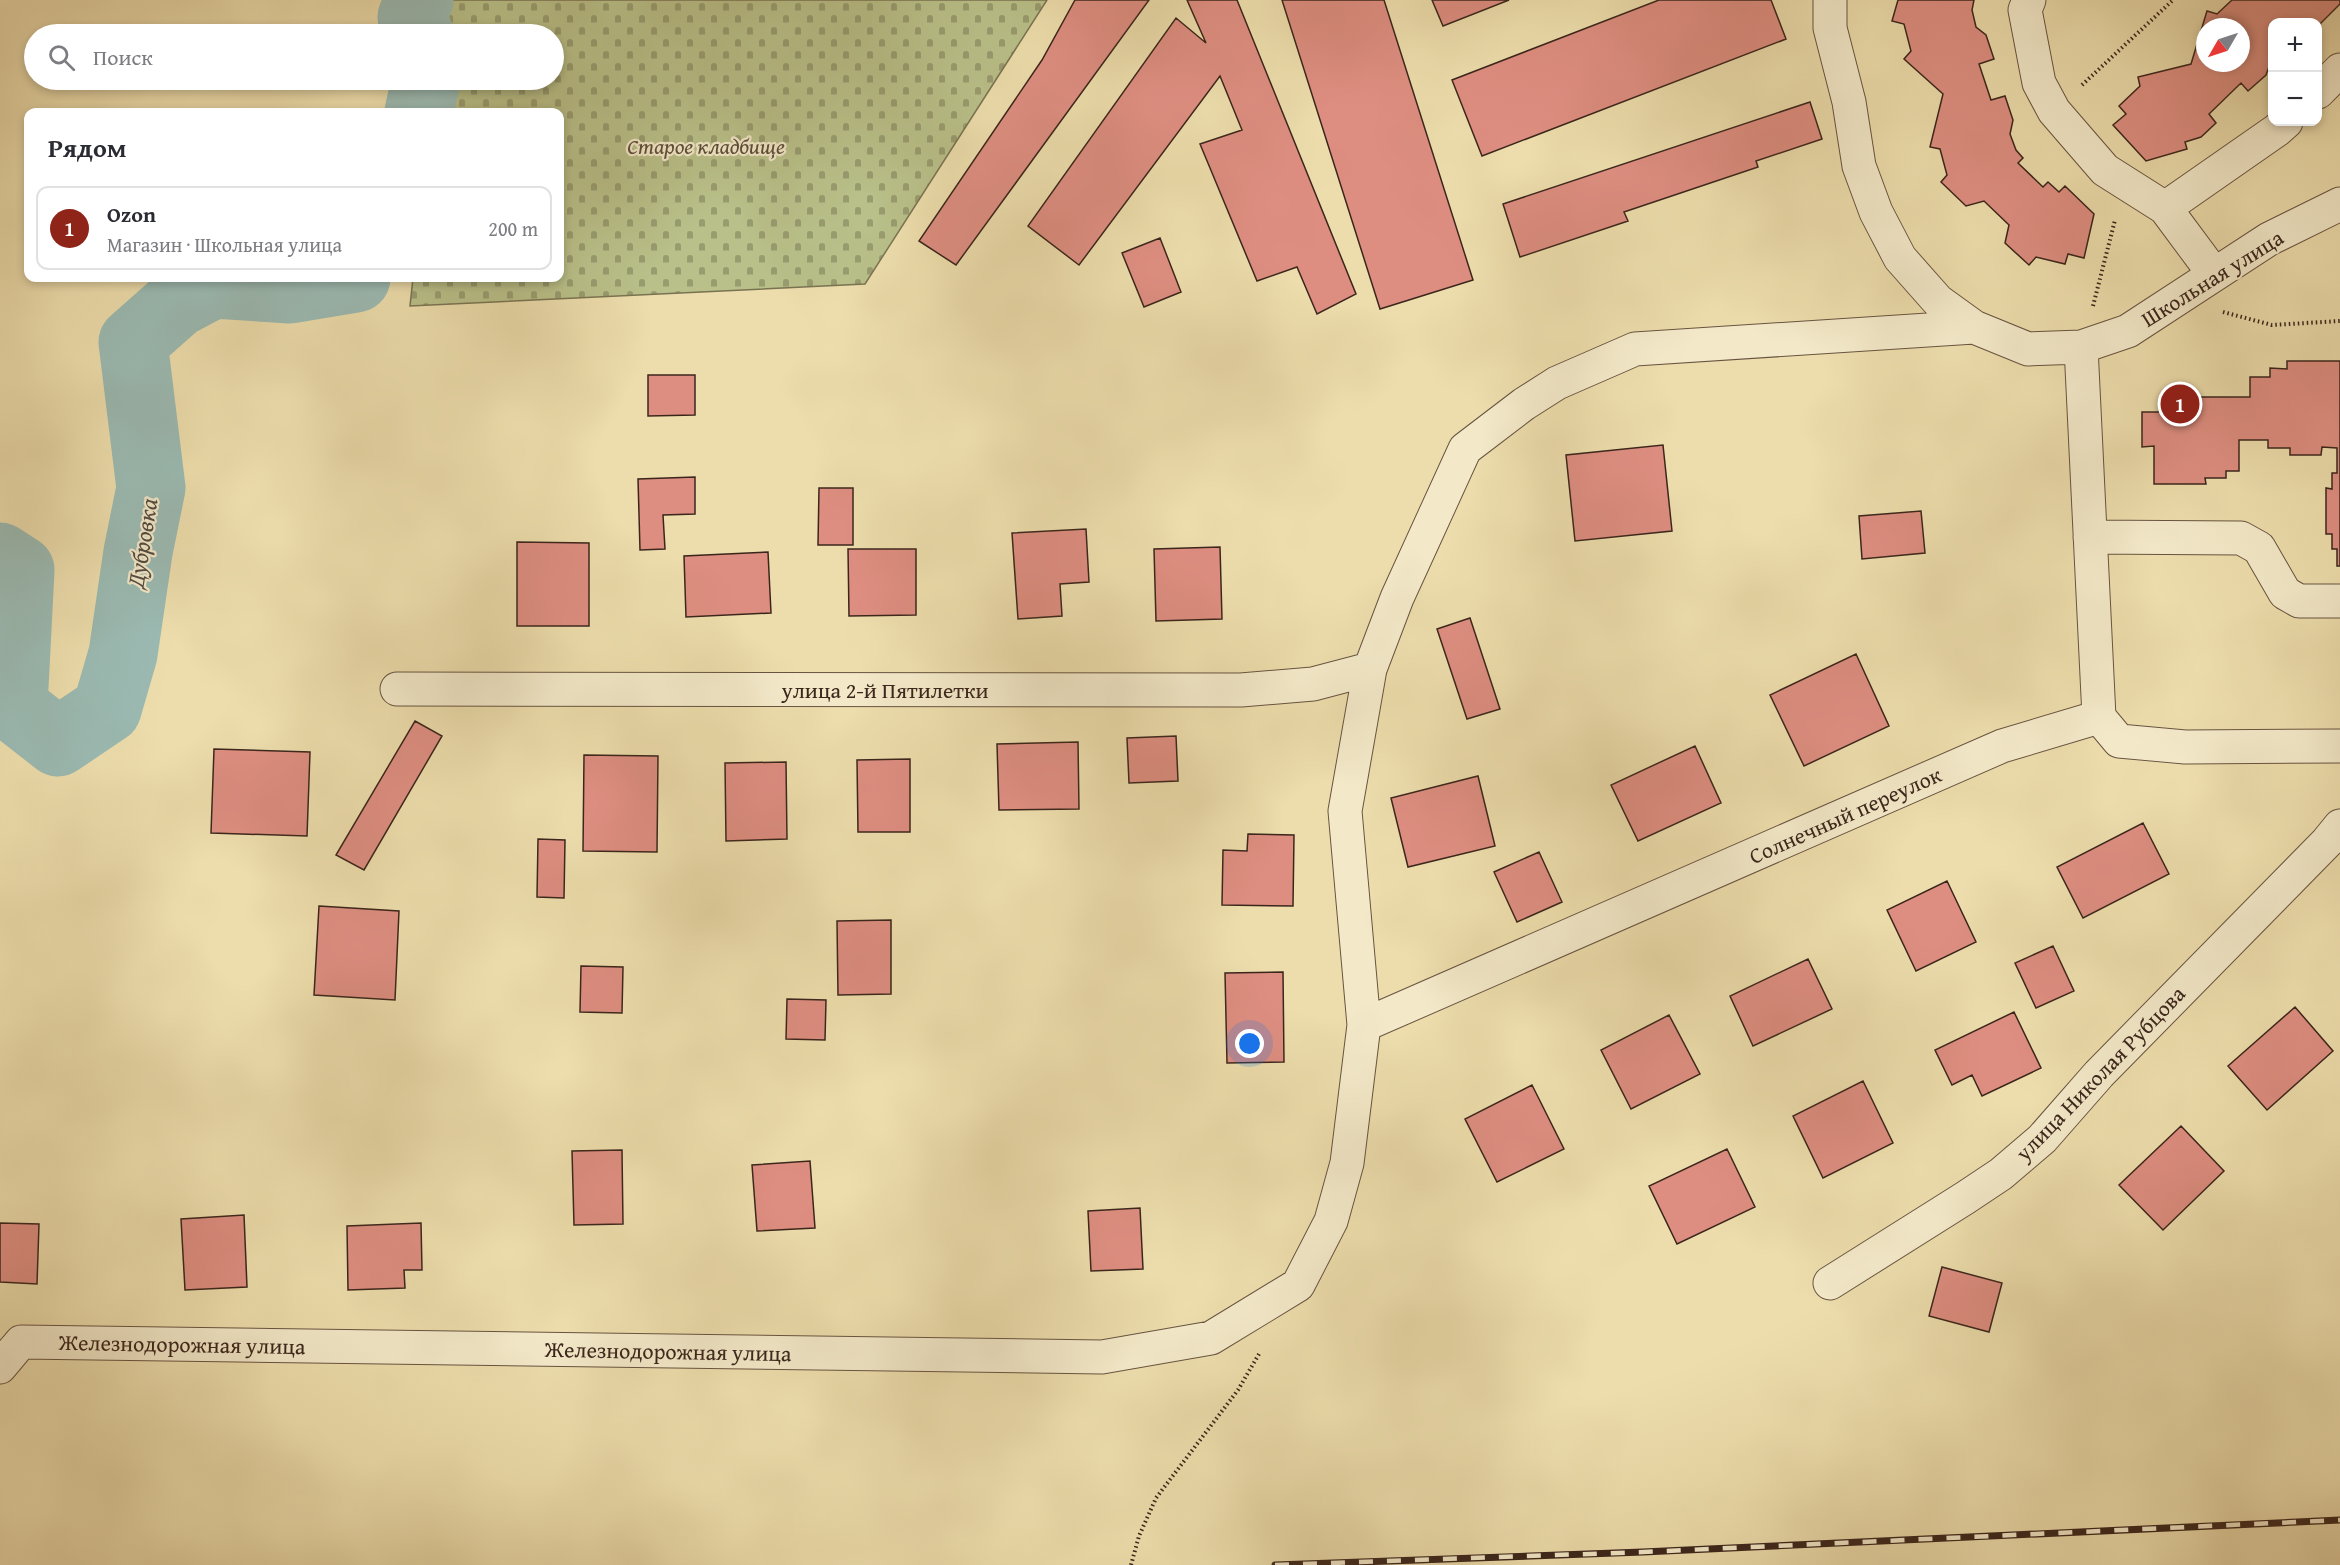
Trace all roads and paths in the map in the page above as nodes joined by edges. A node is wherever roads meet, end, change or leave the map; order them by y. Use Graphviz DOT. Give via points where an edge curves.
graph roads {
  1 [pos="1830,0"];
  2 [pos="2029,0"];
  3 [pos="2173,0"];
  4 [pos="2340,70"];
  5 [pos="2322,88"];
  6 [pos="2340,103"];
  7 [pos="2054,111"];
  8 [pos="2322,111"];
  9 [pos="2284,126"];
  10 [pos="2124,182"];
  11 [pos="2340,204"];
  12 [pos="2164,208"];
  13 [pos="2104,268"];
  14 [pos="2214,274"];
  15 [pos="2218,310"];
  16 [pos="2340,321"];
  17 [pos="1974,327"];
  18 [pos="2081,347"];
  19 [pos="2090,537"];
  20 [pos="2340,601"];
  21 [pos="1370,669"];
  22 [pos="397,689"];
  23 [pos="2099,717"];
  24 [pos="2340,746"];
  25 [pos="2340,826"];
  26 [pos="1364,1025"];
  27 [pos="1830,1283"];
  28 [pos="1260,1352"];
  29 [pos="0,1367"];
  30 [pos="1131,1565"];
  1 -- 17 [label="street" via="1830,28 1849,102 1859,166 1876,212 1900,258 1938,301"];
  2 -- 7 [label="street" via="2025,10 2040,83"];
  3 -- 7 [label="path"];
  4 -- 5 [label="street"];
  6 -- 8 [label="street"];
  7 -- 10 [label="street" via="2105,170"];
  9 -- 12 [label="street"];
  10 -- 12 [label="street"];
  10 -- 13 [label="path"];
  11 -- 14 [label="street, Школьная улица" via="2269,239"];
  12 -- 14 [label="street"];
  14 -- 18 [label="street, Школьная улица" via="2128,331"];
  15 -- 16 [label="path" via="2272,325"];
  17 -- 18 [label="street, Школьная улица" via="2028,349"];
  17 -- 21 [label="street" via="1635,349 1557,383 1466,449 1397,598"];
  18 -- 19 [label="street"];
  19 -- 20 [label="street" via="2241,538 2259,548 2284,593 2299,601"];
  19 -- 23 [label="street"];
  21 -- 22 [label="street, улица 2-й Пятилетки" via="1313,684 1241,690"];
  21 -- 26 [label="street" via="1346,811"];
  23 -- 24 [label="street" via="2119,741 2185,747"];
  23 -- 26 [label="street, Солнечный переулок" via="2001,746"];
  25 -- 27 [label="street, улица Николая Рубцова" via="2099,1074 2042,1139 2001,1174"];
  26 -- 29 [label="street, Железнодорожная улица" via="1347,1163 1331,1221 1298,1285 1211,1338 1102,1357 21,1342"];
  28 -- 30 [label="path" via="1238,1390 1156,1498"];
}
